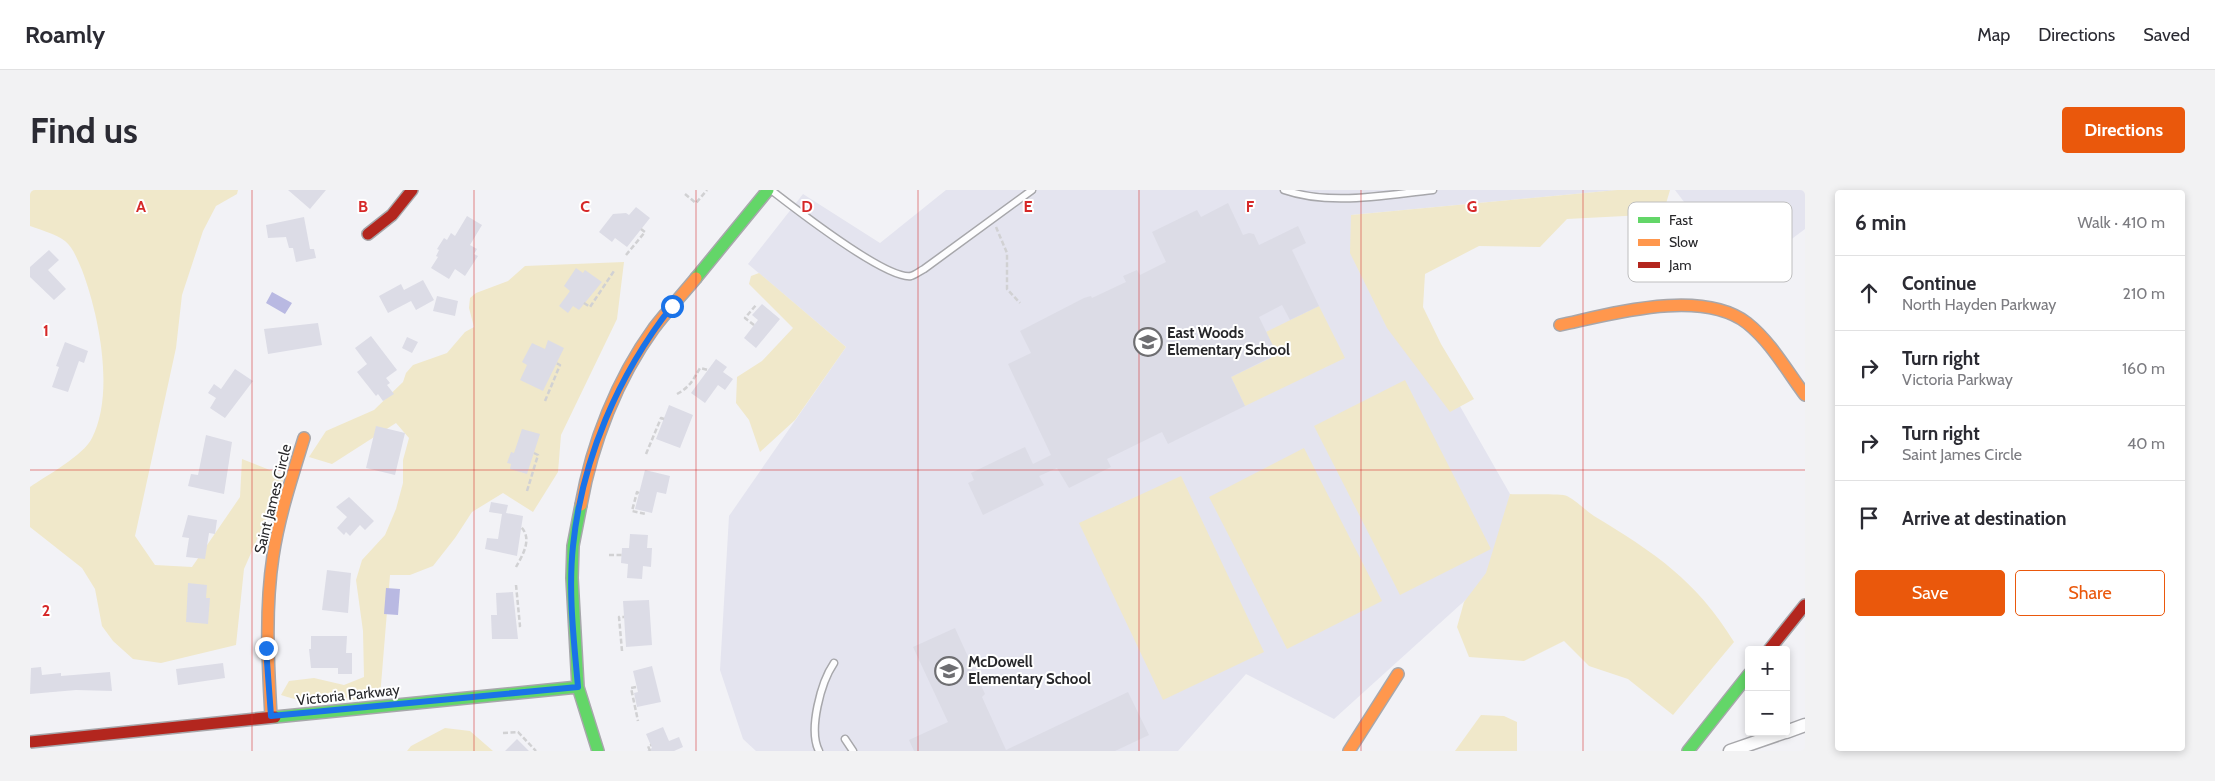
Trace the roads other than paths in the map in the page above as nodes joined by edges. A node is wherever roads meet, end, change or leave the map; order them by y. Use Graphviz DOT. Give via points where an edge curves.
graph roads {
  1 [pos="412,190"];
  2 [pos="770,190"];
  3 [pos="1032,190"];
  4 [pos="1284,190"];
  5 [pos="1433,190"];
  6 [pos="368,234"];
  7 [pos="1560,325"];
  8 [pos="1805,396"];
  9 [pos="304,438"];
  10 [pos="1805,605"];
  11 [pos="1772,646"];
  12 [pos="834,663"];
  13 [pos="1398,674"];
  14 [pos="1745,679"];
  15 [pos="578,687"];
  16 [pos="271,716"];
  17 [pos="1805,725"];
  18 [pos="1790,731"];
  19 [pos="1774,736"];
  20 [pos="845,739"];
  21 [pos="30,742"];
  22 [pos="598,751"];
  23 [pos="818,751"];
  24 [pos="853,751"];
  25 [pos="1349,751"];
  26 [pos="1688,751"];
  27 [pos="1730,751"];
  1 -- 6 [label="street" via="398,210"];
  2 -- 3 [label="lane" via="860,254 899,275 911,276"];
  2 -- 15 [label="street" via="654,329 629,369 606,418 585,482 573,546"];
  4 -- 5 [label="lane" via="1319,198"];
  7 -- 8 [label="street" via="1640,310 1686,306 1718,309 1738,316 1753,330"];
  9 -- 16 [label="street, Saint James Circle" via="282,512 271,570 266,648"];
  10 -- 11 [label="street"];
  12 -- 23 [label="lane" via="828,672 814,718"];
  13 -- 25 [label="street"];
  14 -- 26 [label="street"];
  15 -- 16 [label="street, Victoria Parkway"];
  15 -- 22 [label="street"];
  16 -- 21 [label="street, Victoria Parkway"];
  17 -- 18 [label="street"];
  19 -- 27 [label="street"];
  20 -- 24 [label="lane"];
}
